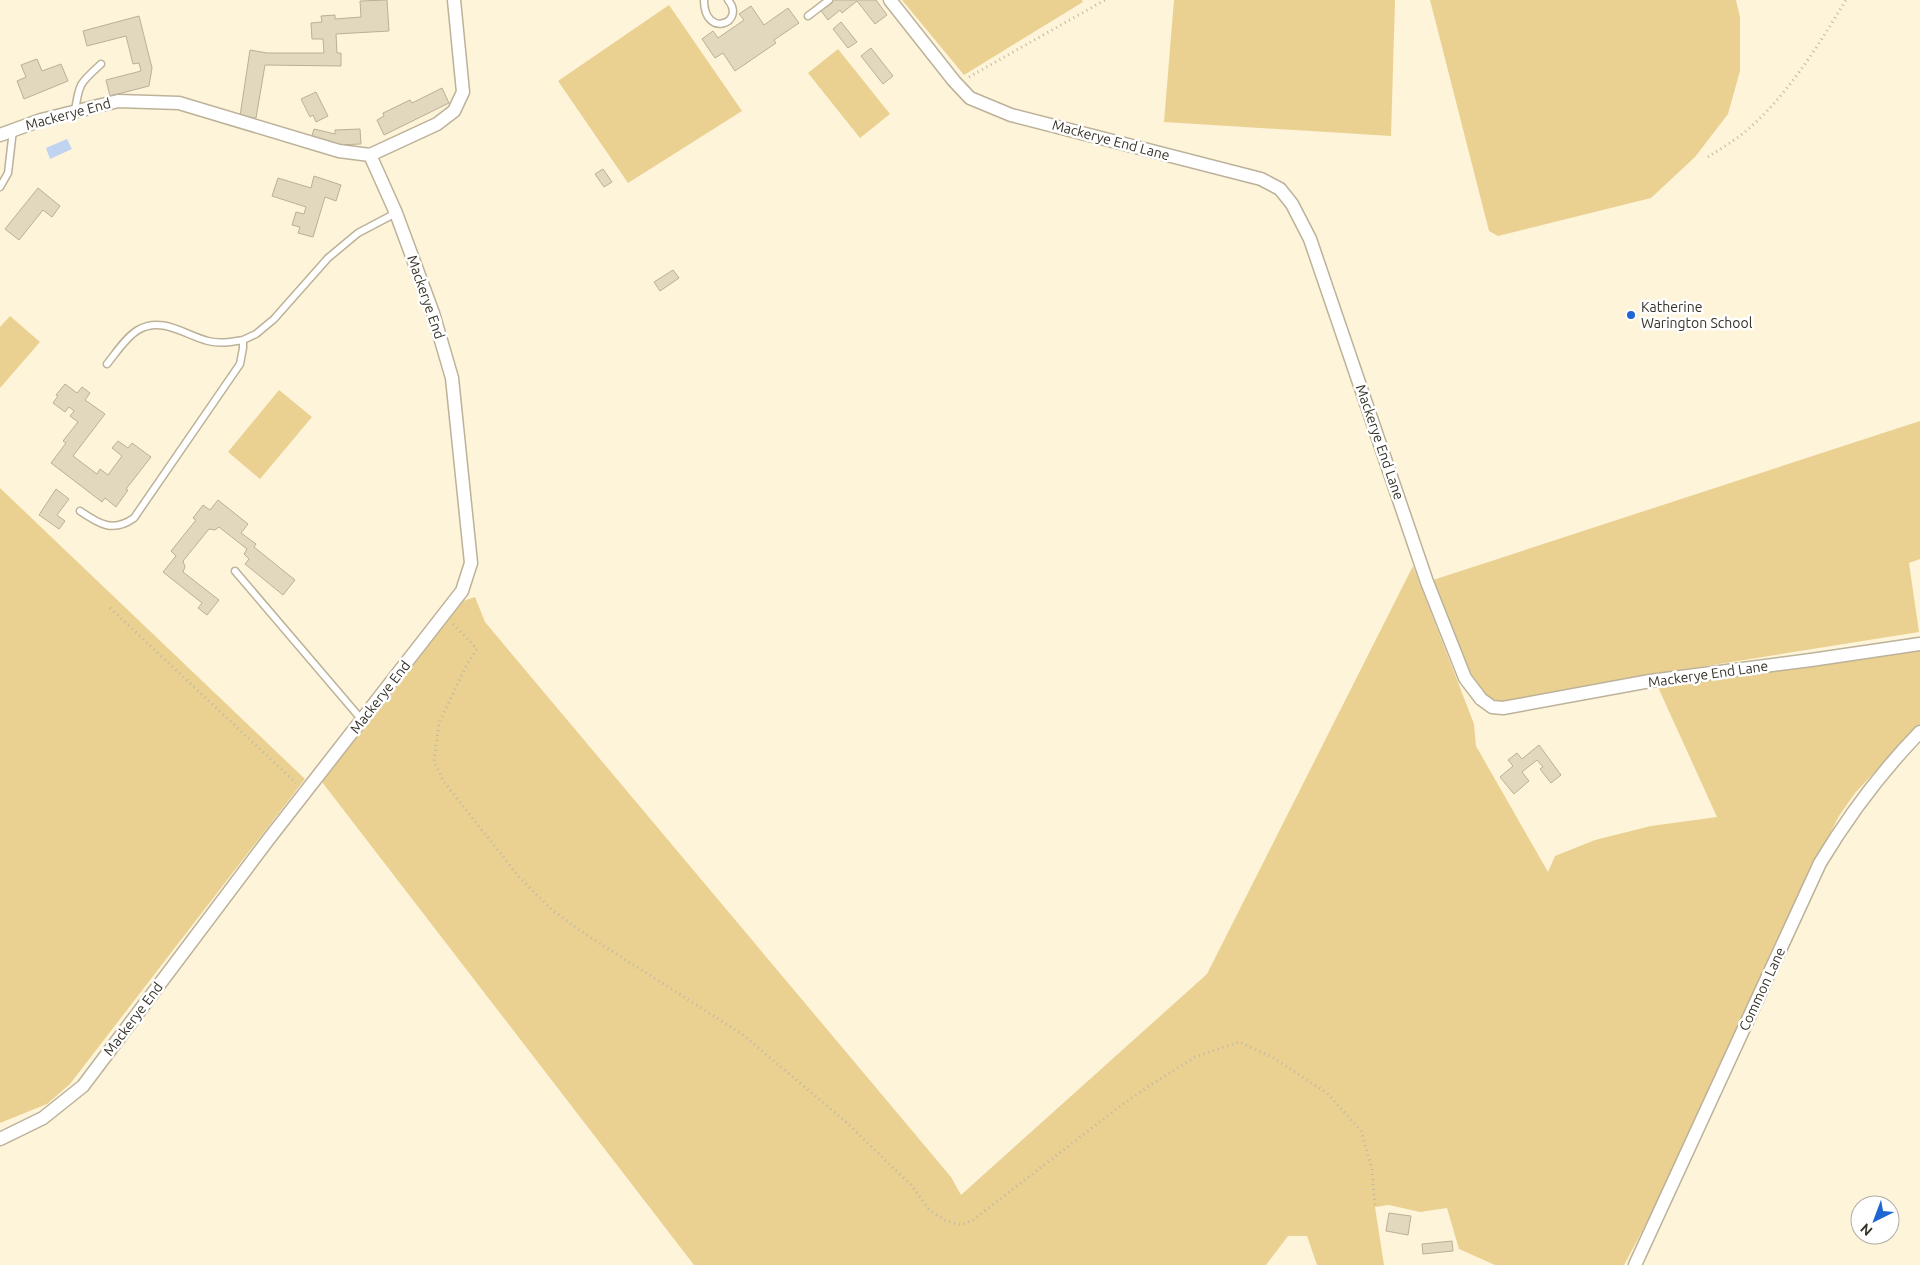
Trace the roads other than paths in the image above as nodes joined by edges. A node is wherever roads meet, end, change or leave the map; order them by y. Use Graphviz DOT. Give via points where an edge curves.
graph roads {
  1 [pos="454,0"];
  2 [pos="704,0"];
  3 [pos="728,0"];
  4 [pos="829,0"];
  5 [pos="890,0"];
  6 [pos="808,16"];
  7 [pos="101,64"];
  8 [pos="75,111"];
  9 [pos="14,130"];
  10 [pos="0,136"];
  11 [pos="370,155"];
  12 [pos="0,187"];
  13 [pos="396,214"];
  14 [pos="243,340"];
  15 [pos="107,364"];
  16 [pos="80,511"];
  17 [pos="235,571"];
  18 [pos="1920,644"];
  19 [pos="362,720"];
  20 [pos="1920,732"];
  21 [pos="0,1139"];
  22 [pos="1635,1265"];
  1 -- 11 [label="street" via="463,92 454,111 437,124"];
  2 -- 3 [label="lane" via="710,20 720,25 734,13"];
  4 -- 6 [label="lane"];
  5 -- 18 [label="street, Mackerye End Lane" via="970,98 1012,115 1261,179 1280,190 1292,204 1310,238 1427,582 1465,678 1481,699 1492,707 1503,708 1650,681"];
  7 -- 8 [label="lane" via="78,89"];
  8 -- 9 [label="street, Mackerye End"];
  8 -- 11 [label="street, Mackerye End" via="118,101 178,103 339,151"];
  9 -- 10 [label="street, Mackerye End"];
  9 -- 12 [label="lane" via="8,174"];
  11 -- 13 [label="street, Mackerye End"];
  13 -- 14 [label="lane" via="358,233 328,258 274,319"];
  13 -- 19 [label="street, Mackerye End" via="433,313 452,378 472,563 462,591"];
  14 -- 15 [label="lane" via="209,341 175,328 148,325 136,331"];
  14 -- 16 [label="lane" via="240,364 134,518 125,524 112,526"];
  17 -- 19 [label="lane"];
  19 -- 21 [label="street, Mackerye End" via="83,1086 43,1118"];
  20 -- 22 [label="street, Common Lane" via="1874,782 1820,863"];
}
